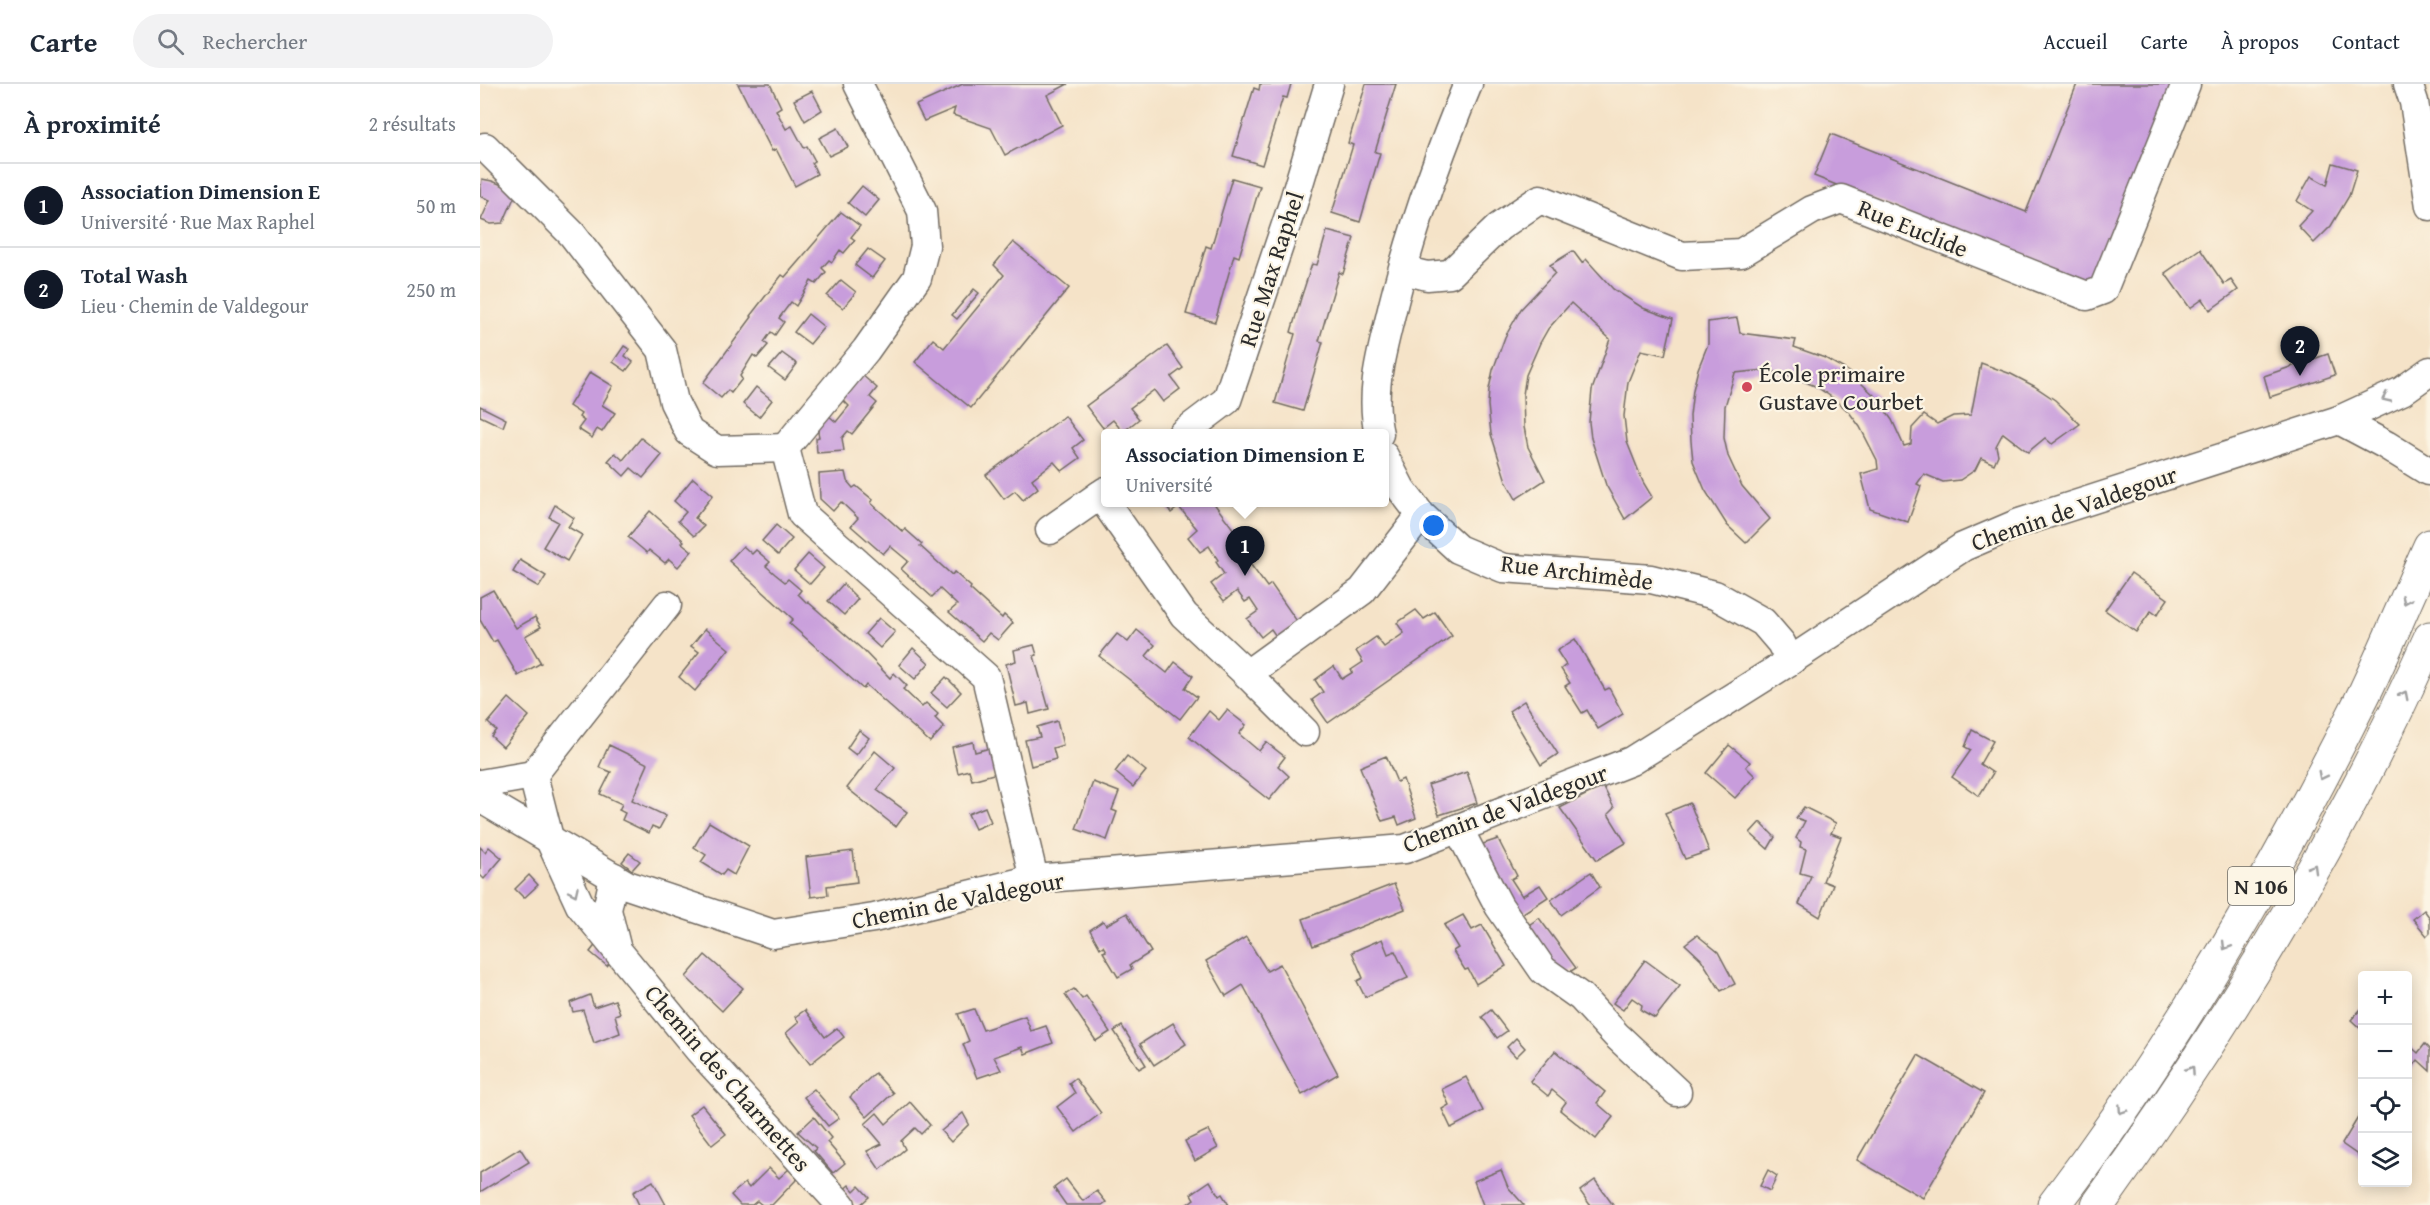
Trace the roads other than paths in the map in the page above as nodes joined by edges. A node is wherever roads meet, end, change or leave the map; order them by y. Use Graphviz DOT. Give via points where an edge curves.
graph roads {
  1 [pos="858,84"];
  2 [pos="1329,84"];
  3 [pos="1468,84"];
  4 [pos="2186,84"];
  5 [pos="2408,84"];
  6 [pos="485,147"];
  7 [pos="2430,206"];
  8 [pos="1403,270"];
  9 [pos="2430,371"];
  10 [pos="2339,420"];
  11 [pos="1189,429"];
  12 [pos="1378,429"];
  13 [pos="2430,443"];
  14 [pos="784,448"];
  15 [pos="1389,466"];
  16 [pos="2429,472"];
  17 [pos="1101,494"];
  18 [pos="1112,507"];
  19 [pos="1421,515"];
  20 [pos="1050,530"];
  21 [pos="2430,546"];
  22 [pos="667,605"];
  23 [pos="2430,638"];
  24 [pos="1790,661"];
  25 [pos="1247,674"];
  26 [pos="1305,732"];
  27 [pos="533,775"];
  28 [pos="480,784"];
  29 [pos="480,798"];
  30 [pos="1458,828"];
  31 [pos="549,838"];
  32 [pos="614,877"];
  33 [pos="1034,879"];
  34 [pos="617,951"];
  35 [pos="1677,1092"];
  36 [pos="841,1205"];
  37 [pos="2054,1205"];
  38 [pos="2098,1205"];
  1 -- 14 [label="street" via="922,212 925,246 917,278 866,350"];
  2 -- 11 [label="street, Rue Max Raphel" via="1227,400"];
  3 -- 8 [label="street" via="1441,150"];
  4 -- 8 [label="street, Rue Euclide" via="2103,290 2087,296 1842,199 1812,210 1741,253 1682,256 1540,199 1499,227 1450,274 1427,276"];
  5 -- 7 [label="street"];
  6 -- 14 [label="street" via="572,234 662,350 674,402 688,432 717,450"];
  8 -- 12 [label="street" via="1376,380"];
  9 -- 10 [label="street, Chemin de Valdegour, one-way" via="2402,391"];
  10 -- 16 [label="street"];
  10 -- 24 [label="street, Chemin de Valdegour" via="2019,523 1963,547"];
  13 -- 16 [label="street"];
  14 -- 33 [label="street" via="802,514 986,677"];
  15 -- 19 [label="street, Rue Archimède"];
  17 -- 20 [label="street"];
  18 -- 25 [label="street" via="1184,615"];
  19 -- 24 [label="street, Rue Archimède" via="1458,549 1503,568 1651,579 1714,595 1763,622"];
  19 -- 25 [label="street" via="1362,591"];
  21 -- 37 [label="main road, N 106, one-way" via="2366,690 2297,825 2174,1032"];
  22 -- 27 [label="street"];
  38 -- 23 [label="main road, N 106, one-way" via="2198,1059 2261,958 2324,849"];
  24 -- 30 [label="street, Chemin de Valdegour" via="1631,761"];
  25 -- 26 [label="street"];
  27 -- 28 [label="street"];
  27 -- 31 [label="street, Chemin des Charmettes"];
  29 -- 31 [label="street, Chemin de Valdegour"];
  30 -- 33 [label="street, Chemin de Valdegour" via="1405,849"];
  30 -- 35 [label="street" via="1499,906 1544,970 1581,997"];
  31 -- 32 [label="street, Chemin de Valdegour"];
  31 -- 34 [label="street, Chemin des Charmettes, one-way" via="580,905"];
  32 -- 33 [label="street, Chemin de Valdegour" via="627,885 773,934 874,918"];
  32 -- 34 [label="street, Chemin des Charmettes" via="607,910"];
  34 -- 36 [label="street, Chemin des Charmettes" via="699,1050"];
}
